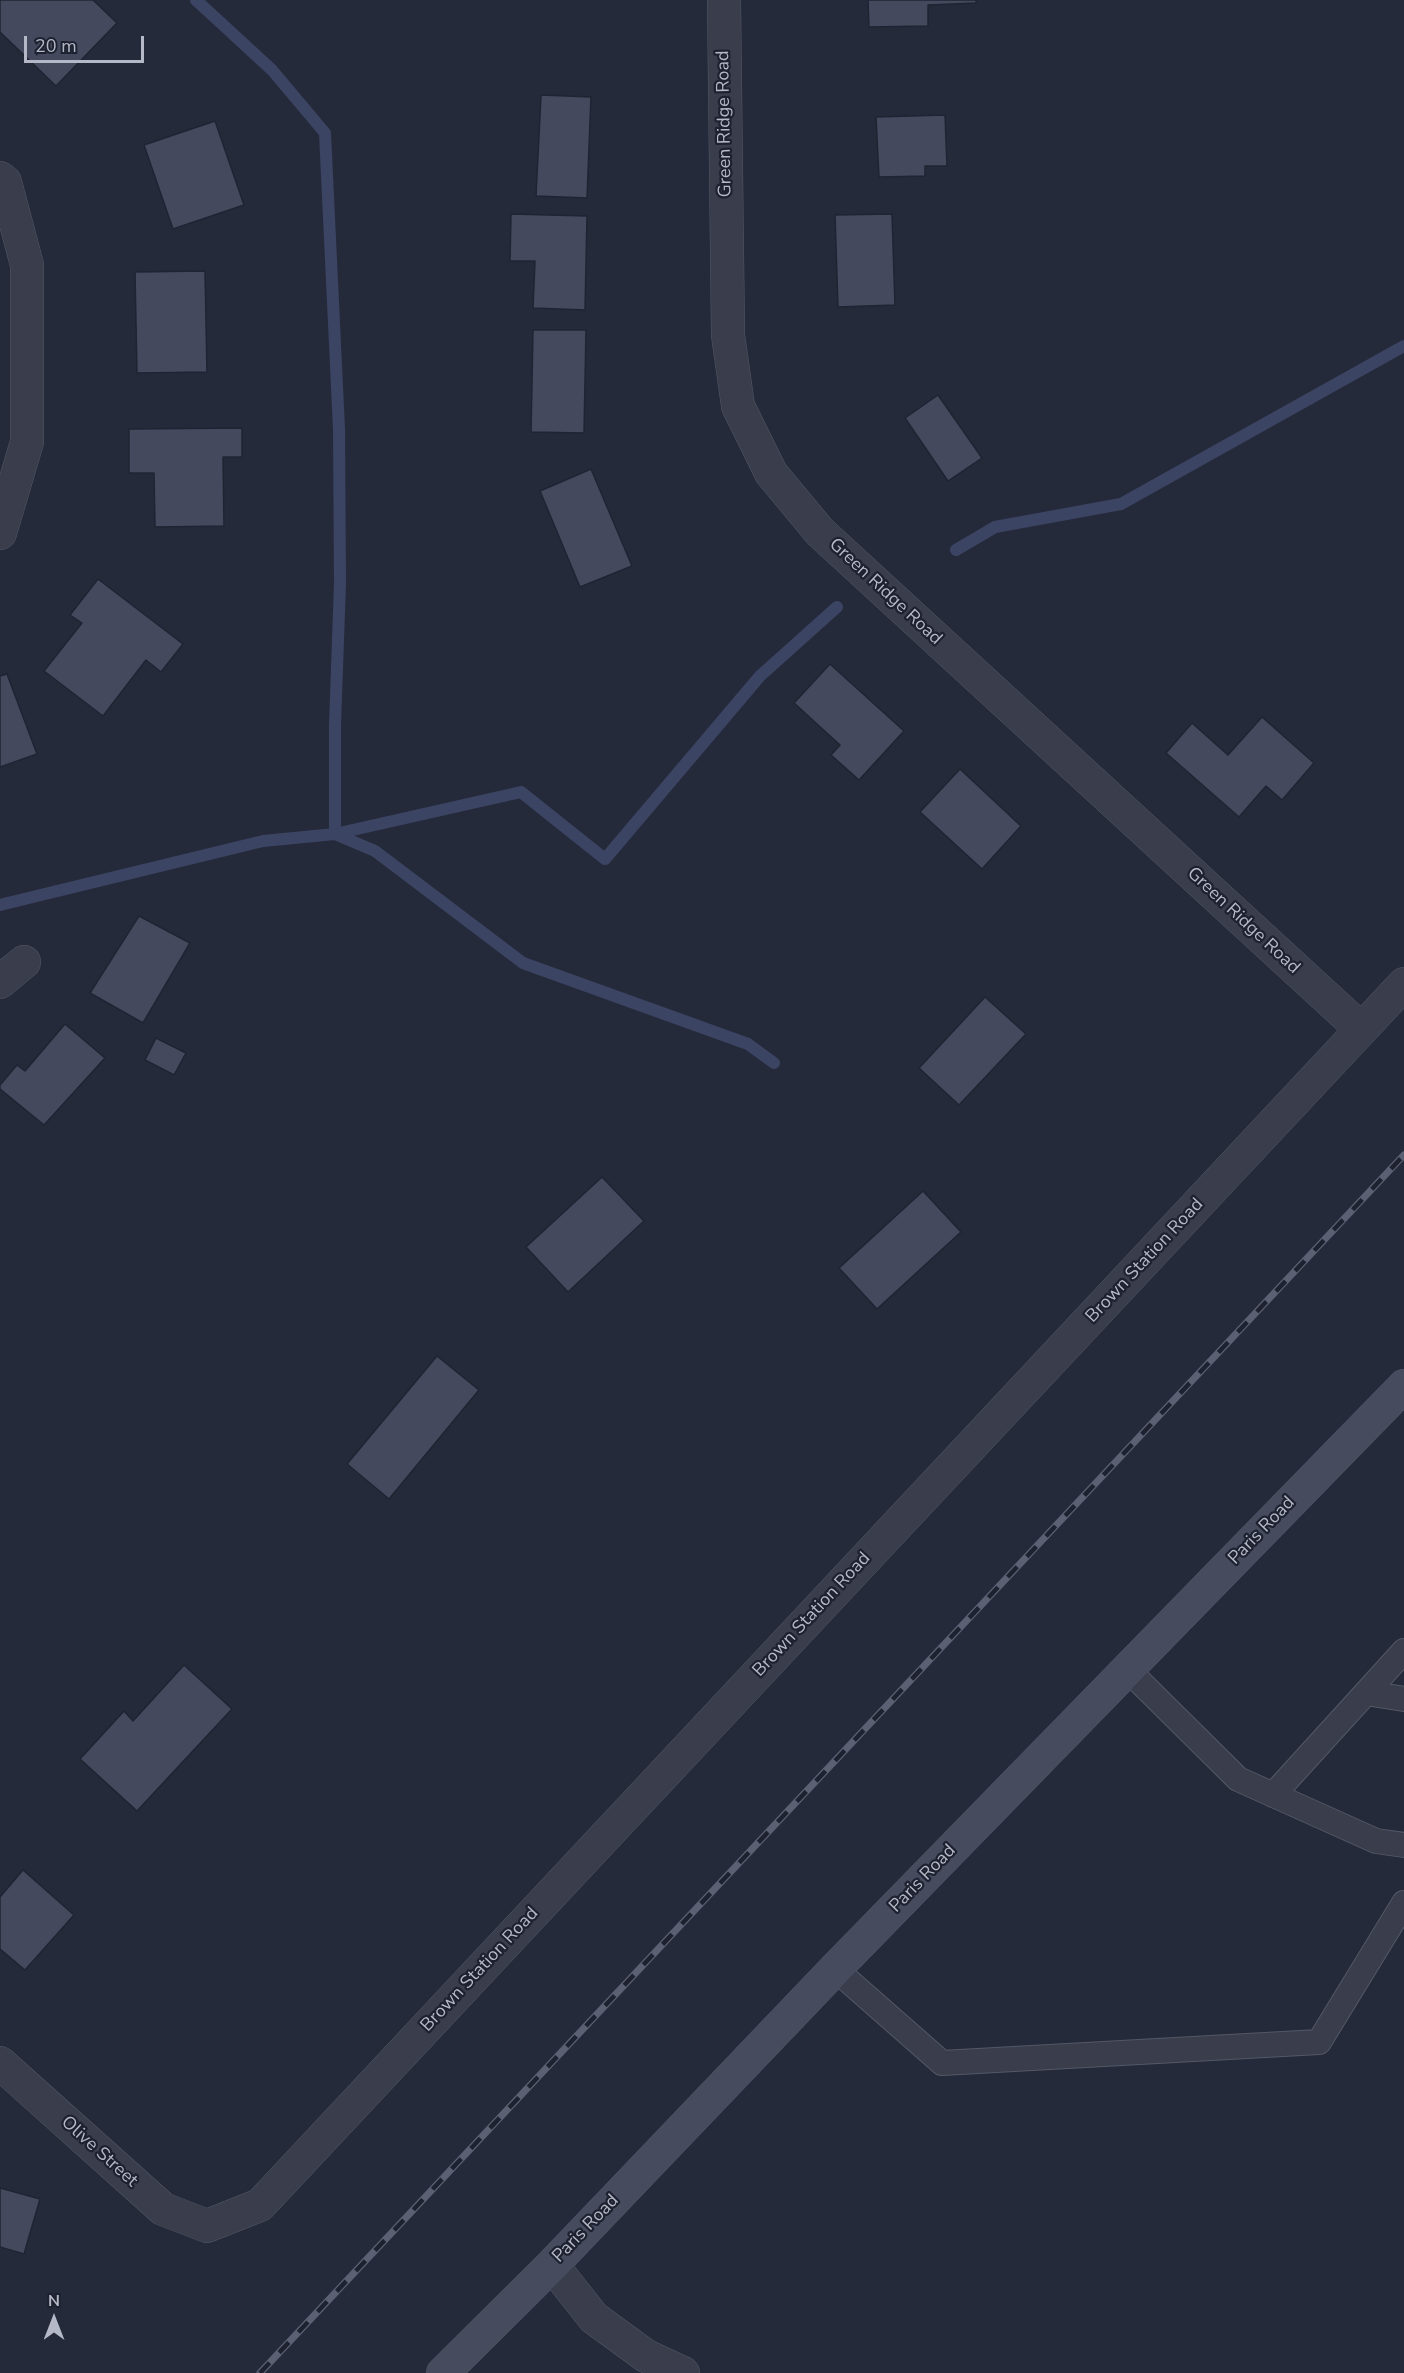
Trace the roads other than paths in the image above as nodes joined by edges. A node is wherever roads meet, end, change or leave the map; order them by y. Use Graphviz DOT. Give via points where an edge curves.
graph roads {
  1 [pos="724,0"];
  2 [pos="0,178"];
  3 [pos="0,533"];
  4 [pos="1404,984"];
  5 [pos="1361,1029"];
  6 [pos="1404,1386"];
  7 [pos="1404,1651"];
  8 [pos="1127,1669"];
  9 [pos="1366,1693"];
  10 [pos="1404,1699"];
  11 [pos="1273,1795"];
  12 [pos="1404,1845"];
  13 [pos="1404,1903"];
  14 [pos="835,1969"];
  15 [pos="0,2063"];
  16 [pos="207,2226"];
  17 [pos="552,2265"];
  18 [pos="443,2373"];
  19 [pos="683,2373"];
  1 -- 5 [label="street, Green Ridge Road" via="728,335 738,406 771,473 820,532"];
  2 -- 3 [label="street" via="5,182 27,265 27,442"];
  4 -- 5 [label="street, Brown Station Road"];
  5 -- 16 [label="street, Brown Station Road" via="260,2205"];
  6 -- 8 [label="main road, Paris Road"];
  7 -- 9 [label="lane"];
  8 -- 11 [label="lane" via="1238,1779"];
  8 -- 14 [label="main road, Paris Road"];
  9 -- 10 [label="lane"];
  9 -- 11 [label="lane"];
  11 -- 12 [label="lane" via="1376,1841"];
  13 -- 14 [label="lane" via="1319,2042 942,2063"];
  14 -- 17 [label="main road, Paris Road"];
  15 -- 16 [label="street, Olive Street" via="163,2208"];
  17 -- 18 [label="main road, Paris Road"];
  17 -- 19 [label="street" via="594,2318 646,2356"];
}
